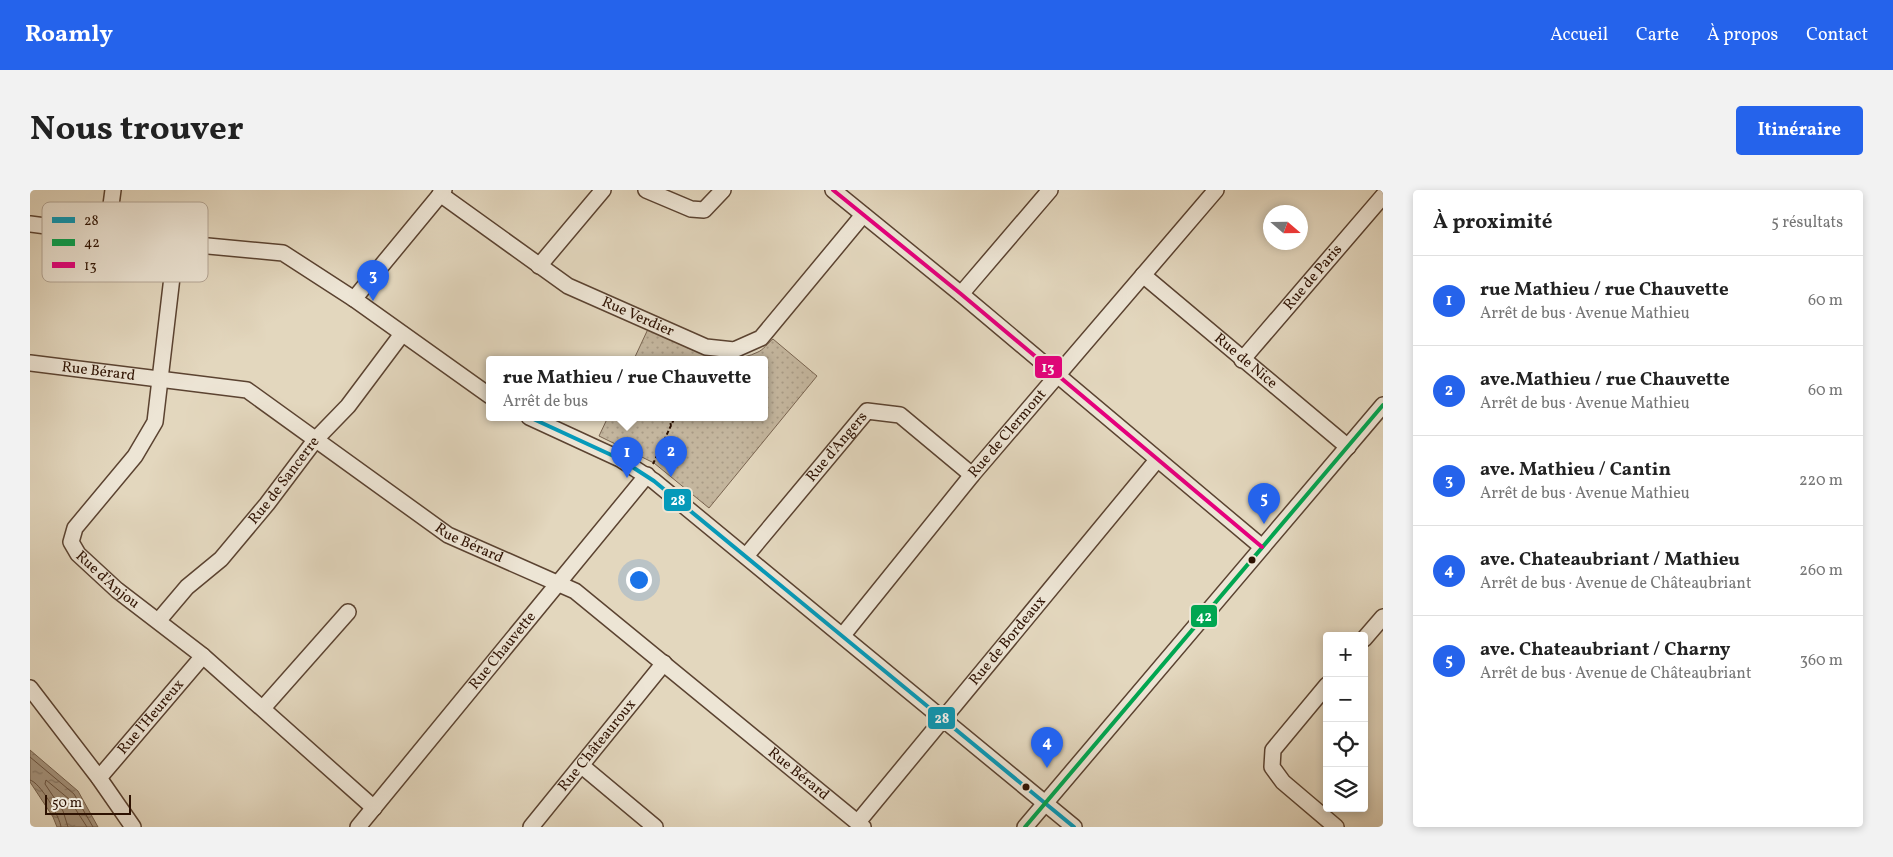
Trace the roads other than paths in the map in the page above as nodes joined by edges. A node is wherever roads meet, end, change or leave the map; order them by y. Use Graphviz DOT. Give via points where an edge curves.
graph roads {
  1 [pos="603,190"];
  2 [pos="646,190"];
  3 [pos="723,190"];
  4 [pos="833,190"];
  5 [pos="1050,190"];
  6 [pos="1216,190"];
  7 [pos="442,192"];
  8 [pos="1383,196"];
  9 [pos="863,215"];
  10 [pos="208,246"];
  11 [pos="539,266"];
  12 [pos="1143,275"];
  13 [pos="172,282"];
  14 [pos="961,294"];
  15 [pos="354,298"];
  16 [pos="402,334"];
  17 [pos="1242,360"];
  18 [pos="30,364"];
  19 [pos="1058,374"];
  20 [pos="162,378"];
  21 [pos="486,393"];
  22 [pos="1383,405"];
  23 [pos="537,421"];
  24 [pos="316,439"];
  25 [pos="1348,447"];
  26 [pos="1157,460"];
  27 [pos="646,475"];
  28 [pos="972,475"];
  29 [pos="1262,547"];
  30 [pos="746,556"];
  31 [pos="560,583"];
  32 [pos="348,612"];
  33 [pos="1383,617"];
  34 [pos="159,620"];
  35 [pos="1368,634"];
  36 [pos="843,635"];
  37 [pos="203,656"];
  38 [pos="664,663"];
  39 [pos="30,688"];
  40 [pos="1323,690"];
  41 [pos="263,708"];
  42 [pos="945,719"];
  43 [pos="582,766"];
  44 [pos="99,778"];
  45 [pos="1046,803"];
  46 [pos="374,808"];
  47 [pos="860,825"];
  48 [pos="133,827"];
  49 [pos="358,827"];
  50 [pos="531,827"];
  51 [pos="655,827"];
  52 [pos="1025,827"];
  53 [pos="1074,827"];
  54 [pos="1336,827"];
  1 -- 11 [label="street"];
  2 -- 3 [label="street" via="691,210 704,210"];
  4 -- 9 [label="street"];
  5 -- 14 [label="street"];
  6 -- 12 [label="street, Rue de Clermont"];
  7 -- 11 [label="street, Rue Verdier"];
  7 -- 15 [label="street"];
  8 -- 17 [label="street, Rue de Paris"];
  9 -- 11 [label="street, Rue Verdier" via="761,338 734,350 706,346 568,286"];
  9 -- 14 [label="street"];
  10 -- 15 [label="street" via="283,253"];
  12 -- 17 [label="street, Rue de Nice"];
  12 -- 19 [label="street, Rue de Clermont"];
  13 -- 20 [label="street, Rue d'Anjou"];
  14 -- 19 [label="street"];
  15 -- 16 [label="street"];
  16 -- 21 [label="street"];
  16 -- 24 [label="street, Rue de Sancerre" via="348,406"];
  17 -- 25 [label="street, Rue de Nice"];
  18 -- 20 [label="street, Rue Bérard"];
  19 -- 26 [label="street"];
  19 -- 28 [label="street, Rue de Clermont"];
  20 -- 24 [label="street, Rue Bérard" via="247,390"];
  20 -- 34 [label="street, Rue d'Anjou" via="155,422 135,456 75,528 71,542 78,554 117,590"];
  22 -- 25 [label="street"];
  23 -- 27 [label="street" via="620,458"];
  24 -- 31 [label="street, Rue Bérard" via="448,535"];
  24 -- 34 [label="street, Rue de Sancerre" via="221,559 187,587"];
  25 -- 29 [label="street"];
  26 -- 29 [label="street"];
  26 -- 42 [label="street, Rue de Bordeaux"];
  27 -- 30 [label="street"];
  27 -- 31 [label="street, Rue Chauvette"];
  28 -- 30 [label="street, Rue d'Angers" via="900,415 867,411"];
  28 -- 36 [label="street, Rue de Clermont"];
  29 -- 45 [label="street"];
  30 -- 36 [label="street"];
  31 -- 38 [label="street, Rue Bérard" via="575,591"];
  31 -- 46 [label="street, Rue Chauvette"];
  32 -- 41 [label="street"];
  33 -- 35 [label="street"];
  34 -- 37 [label="street, Rue d'Anjou"];
  36 -- 42 [label="street"];
  37 -- 41 [label="street, Rue d'Anjou"];
  37 -- 44 [label="street, Rue l'Heureux"];
  38 -- 43 [label="street, Rue Châteauroux"];
  38 -- 47 [label="street, Rue Bérard"];
  39 -- 44 [label="street"];
  40 -- 54 [label="street" via="1273,750 1272,767 1283,782"];
  41 -- 46 [label="street, Rue d'Anjou"];
  42 -- 45 [label="street"];
  42 -- 47 [label="street, Rue de Bordeaux"];
  43 -- 50 [label="street, Rue Châteauroux"];
  43 -- 51 [label="street"];
  44 -- 48 [label="street"];
  45 -- 52 [label="street"];
  45 -- 53 [label="street"];
  46 -- 49 [label="street, Rue Chauvette"];
}
